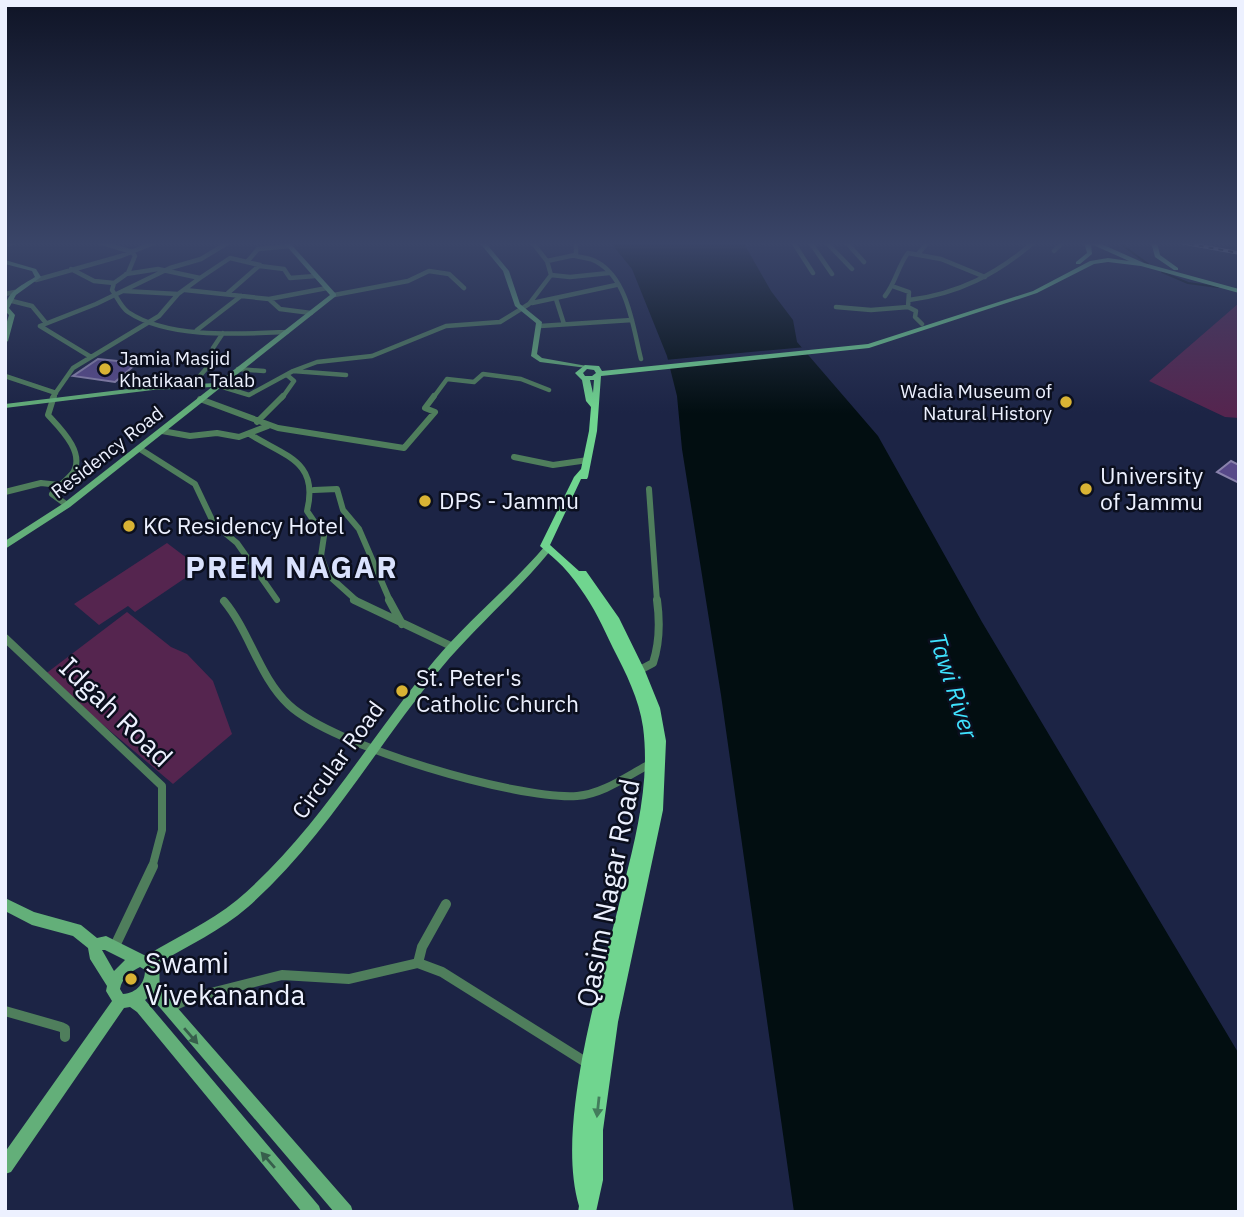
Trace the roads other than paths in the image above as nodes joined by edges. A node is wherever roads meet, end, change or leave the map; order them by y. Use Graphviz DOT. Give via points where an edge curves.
graph roads {
  1 [pos="9,299"];
  2 [pos="17,299"];
  3 [pos="106,299"];
  4 [pos="118,299"];
  5 [pos="175,299"];
  6 [pos="237,299"];
  7 [pos="269,299"];
  8 [pos="329,299"];
  9 [pos="514,299"];
  10 [pos="535,299"];
  11 [pos="556,299"];
  12 [pos="622,299"];
  13 [pos="908,299"];
  14 [pos="924,299"];
  15 [pos="996,299"];
  16 [pos="1014,299"];
  17 [pos="532,303"];
  18 [pos="907,303"];
  19 [pos="836,307"];
  20 [pos="525,310"];
  21 [pos="311,313"];
  22 [pos="632,320"];
  23 [pos="46,323"];
  24 [pos="147,324"];
  25 [pos="564,324"];
  26 [pos="922,324"];
  27 [pos="540,326"];
  28 [pos="197,330"];
  29 [pos="287,332"];
  30 [pos="223,333"];
  31 [pos="5,341"];
  32 [pos="857,346"];
  33 [pos="91,357"];
  34 [pos="640,359"];
  35 [pos="238,369"];
  36 [pos="264,371"];
  37 [pos="293,371"];
  38 [pos="584,373"];
  39 [pos="599,373"];
  40 [pos="287,375"];
  41 [pos="346,375"];
  42 [pos="5,376"];
  43 [pos="192,385"];
  44 [pos="216,385"];
  45 [pos="549,390"];
  46 [pos="53,397"];
  47 [pos="200,399"];
  48 [pos="5,406"];
  49 [pos="594,406"];
  50 [pos="257,422"];
  51 [pos="268,426"];
  52 [pos="162,430"];
  53 [pos="250,435"];
  54 [pos="140,449"];
  55 [pos="514,457"];
  56 [pos="587,465"];
  57 [pos="59,485"];
  58 [pos="649,489"];
  59 [pos="314,490"];
  60 [pos="5,492"];
  61 [pos="67,505"];
  62 [pos="6,544"];
  63 [pos="546,547"];
  64 [pos="276,600"];
  65 [pos="224,601"];
  66 [pos="402,624"];
  67 [pos="5,638"];
  68 [pos="453,647"];
  69 [pos="635,672"];
  70 [pos="372,748"];
  71 [pos="650,764"];
  72 [pos="5,904"];
  73 [pos="446,904"];
  74 [pos="95,945"];
  75 [pos="114,948"];
  76 [pos="144,961"];
  77 [pos="418,963"];
  78 [pos="151,981"];
  79 [pos="114,984"];
  80 [pos="126,1001"];
  81 [pos="168,1009"];
  82 [pos="5,1011"];
  83 [pos="65,1037"];
  84 [pos="595,1068"];
  85 [pos="5,1166"];
  86 [pos="587,1208"];
  87 [pos="313,1212"];
  88 [pos="345,1212"];
  1 -- 31 [label="main road" via="6,307 12,315"];
  2 -- 23 [label="street" via="36,308"];
  3 -- 23 [label="street"];
  4 -- 24 [label="street" via="125,310"];
  5 -- 24 [label="street"];
  6 -- 28 [label="street"];
  7 -- 21 [label="street" via="279,309"];
  8 -- 21 [label="main road, Residency Road"];
  9 -- 20 [label="main road"];
  10 -- 17 [label="street"];
  11 -- 17 [label="street"];
  11 -- 25 [label="street"];
  12 -- 22 [label="street"];
  13 -- 18 [label="street"];
  14 -- 18 [label="street"];
  15 -- 26 [label="main road"];
  16 -- 32 [label="main road" via="881,343"];
  17 -- 20 [label="street"];
  18 -- 19 [label="street" via="872,310"];
  18 -- 26 [label="street"];
  20 -- 27 [label="main road"];
  20 -- 37 [label="street" via="495,323 442,326 394,350 303,364"];
  21 -- 29 [label="main road, Residency Road"];
  22 -- 25 [label="street"];
  22 -- 34 [label="street"];
  23 -- 33 [label="street" via="40,326 49,334"];
  24 -- 28 [label="street"];
  24 -- 33 [label="street"];
  25 -- 27 [label="street"];
  26 -- 32 [label="main road"];
  27 -- 38 [label="main road" via="533,355"];
  28 -- 30 [label="street"];
  29 -- 30 [label="street"];
  29 -- 35 [label="main road, Residency Road"];
  30 -- 43 [label="street" via="213,348 211,363"];
  32 -- 39 [label="main road"];
  33 -- 46 [label="street" via="69,372"];
  35 -- 36 [label="street"];
  35 -- 44 [label="main road, Residency Road"];
  37 -- 40 [label="street"];
  37 -- 41 [label="street"];
  38 -- 39 [label="main road"];
  38 -- 49 [label="main road"];
  39 -- 49 [label="main road, Circular Road"];
  40 -- 44 [label="street" via="249,395"];
  40 -- 50 [label="street" via="294,381"];
  42 -- 46 [label="street"];
  43 -- 44 [label="main road"];
  43 -- 46 [label="main road"];
  44 -- 47 [label="main road, Residency Road"];
  45 -- 51 [label="street" via="502,375 483,374 474,382 447,379 425,408 435,412 404,448"];
  46 -- 48 [label="main road"];
  46 -- 57 [label="street" via="48,415 66,434 75,463 73,472"];
  47 -- 50 [label="street"];
  47 -- 52 [label="main road, Residency Road"];
  49 -- 56 [label="main road, Circular Road"];
  50 -- 51 [label="street"];
  51 -- 53 [label="street"];
  52 -- 53 [label="street" via="190,436"];
  52 -- 54 [label="main road, Residency Road"];
  53 -- 59 [label="street" via="305,467"];
  54 -- 61 [label="main road, Residency Road"];
  54 -- 64 [label="street" via="195,484 214,524 237,543"];
  55 -- 56 [label="street" via="553,465"];
  56 -- 63 [label="main road, Circular Road"];
  57 -- 60 [label="street" via="40,483"];
  57 -- 61 [label="street" via="52,494"];
  58 -- 69 [label="street" via="660,617 653,663"];
  59 -- 66 [label="street" via="337,489 343,510 359,530"];
  59 -- 66 [label="street" via="307,512 323,532 322,561 346,593"];
  61 -- 62 [label="main road, Residency Road"];
  63 -- 68 [label="main road, Circular Road"];
  63 -- 69 [label="main road, Qasim Nagar Road" via="600,611"];
  65 -- 70 [label="street" via="291,707"];
  66 -- 68 [label="street"];
  67 -- 75 [label="street, Idgah Road" via="162,786 166,814 153,873"];
  68 -- 70 [label="main road, Circular Road"];
  69 -- 71 [label="main road, Qasim Nagar Road" via="647,715"];
  69 -- 84 [label="main road, Qasim Nagar Road" via="657,723 657,810"];
  70 -- 71 [label="street" via="528,792 565,796 586,795"];
  70 -- 76 [label="main road, Circular Road" via="317,825 270,878 227,916"];
  71 -- 84 [label="main road, Qasim Nagar Road" via="646,820"];
  72 -- 74 [label="main road" via="32,918 76,930"];
  73 -- 77 [label="street"];
  74 -- 75 [label="main road" via="106,943"];
  74 -- 79 [label="main road" via="95,954"];
  75 -- 76 [label="main road"];
  76 -- 78 [label="main road" via="153,973"];
  76 -- 79 [label="main road, Circular Road" via="124,968"];
  77 -- 81 [label="street" via="349,979 282,975 191,998"];
  77 -- 84 [label="street" via="442,972"];
  78 -- 80 [label="main road"];
  78 -- 81 [label="main road"];
  79 -- 80 [label="main road" via="116,997"];
  80 -- 85 [label="main road"];
  87 -- 80 [label="main road, one-way" via="142,1007"];
  81 -- 88 [label="main road, one-way"];
  82 -- 83 [label="street" via="61,1027"];
  84 -- 86 [label="main road, Qasim Nagar Road" via="581,1178"];
}
